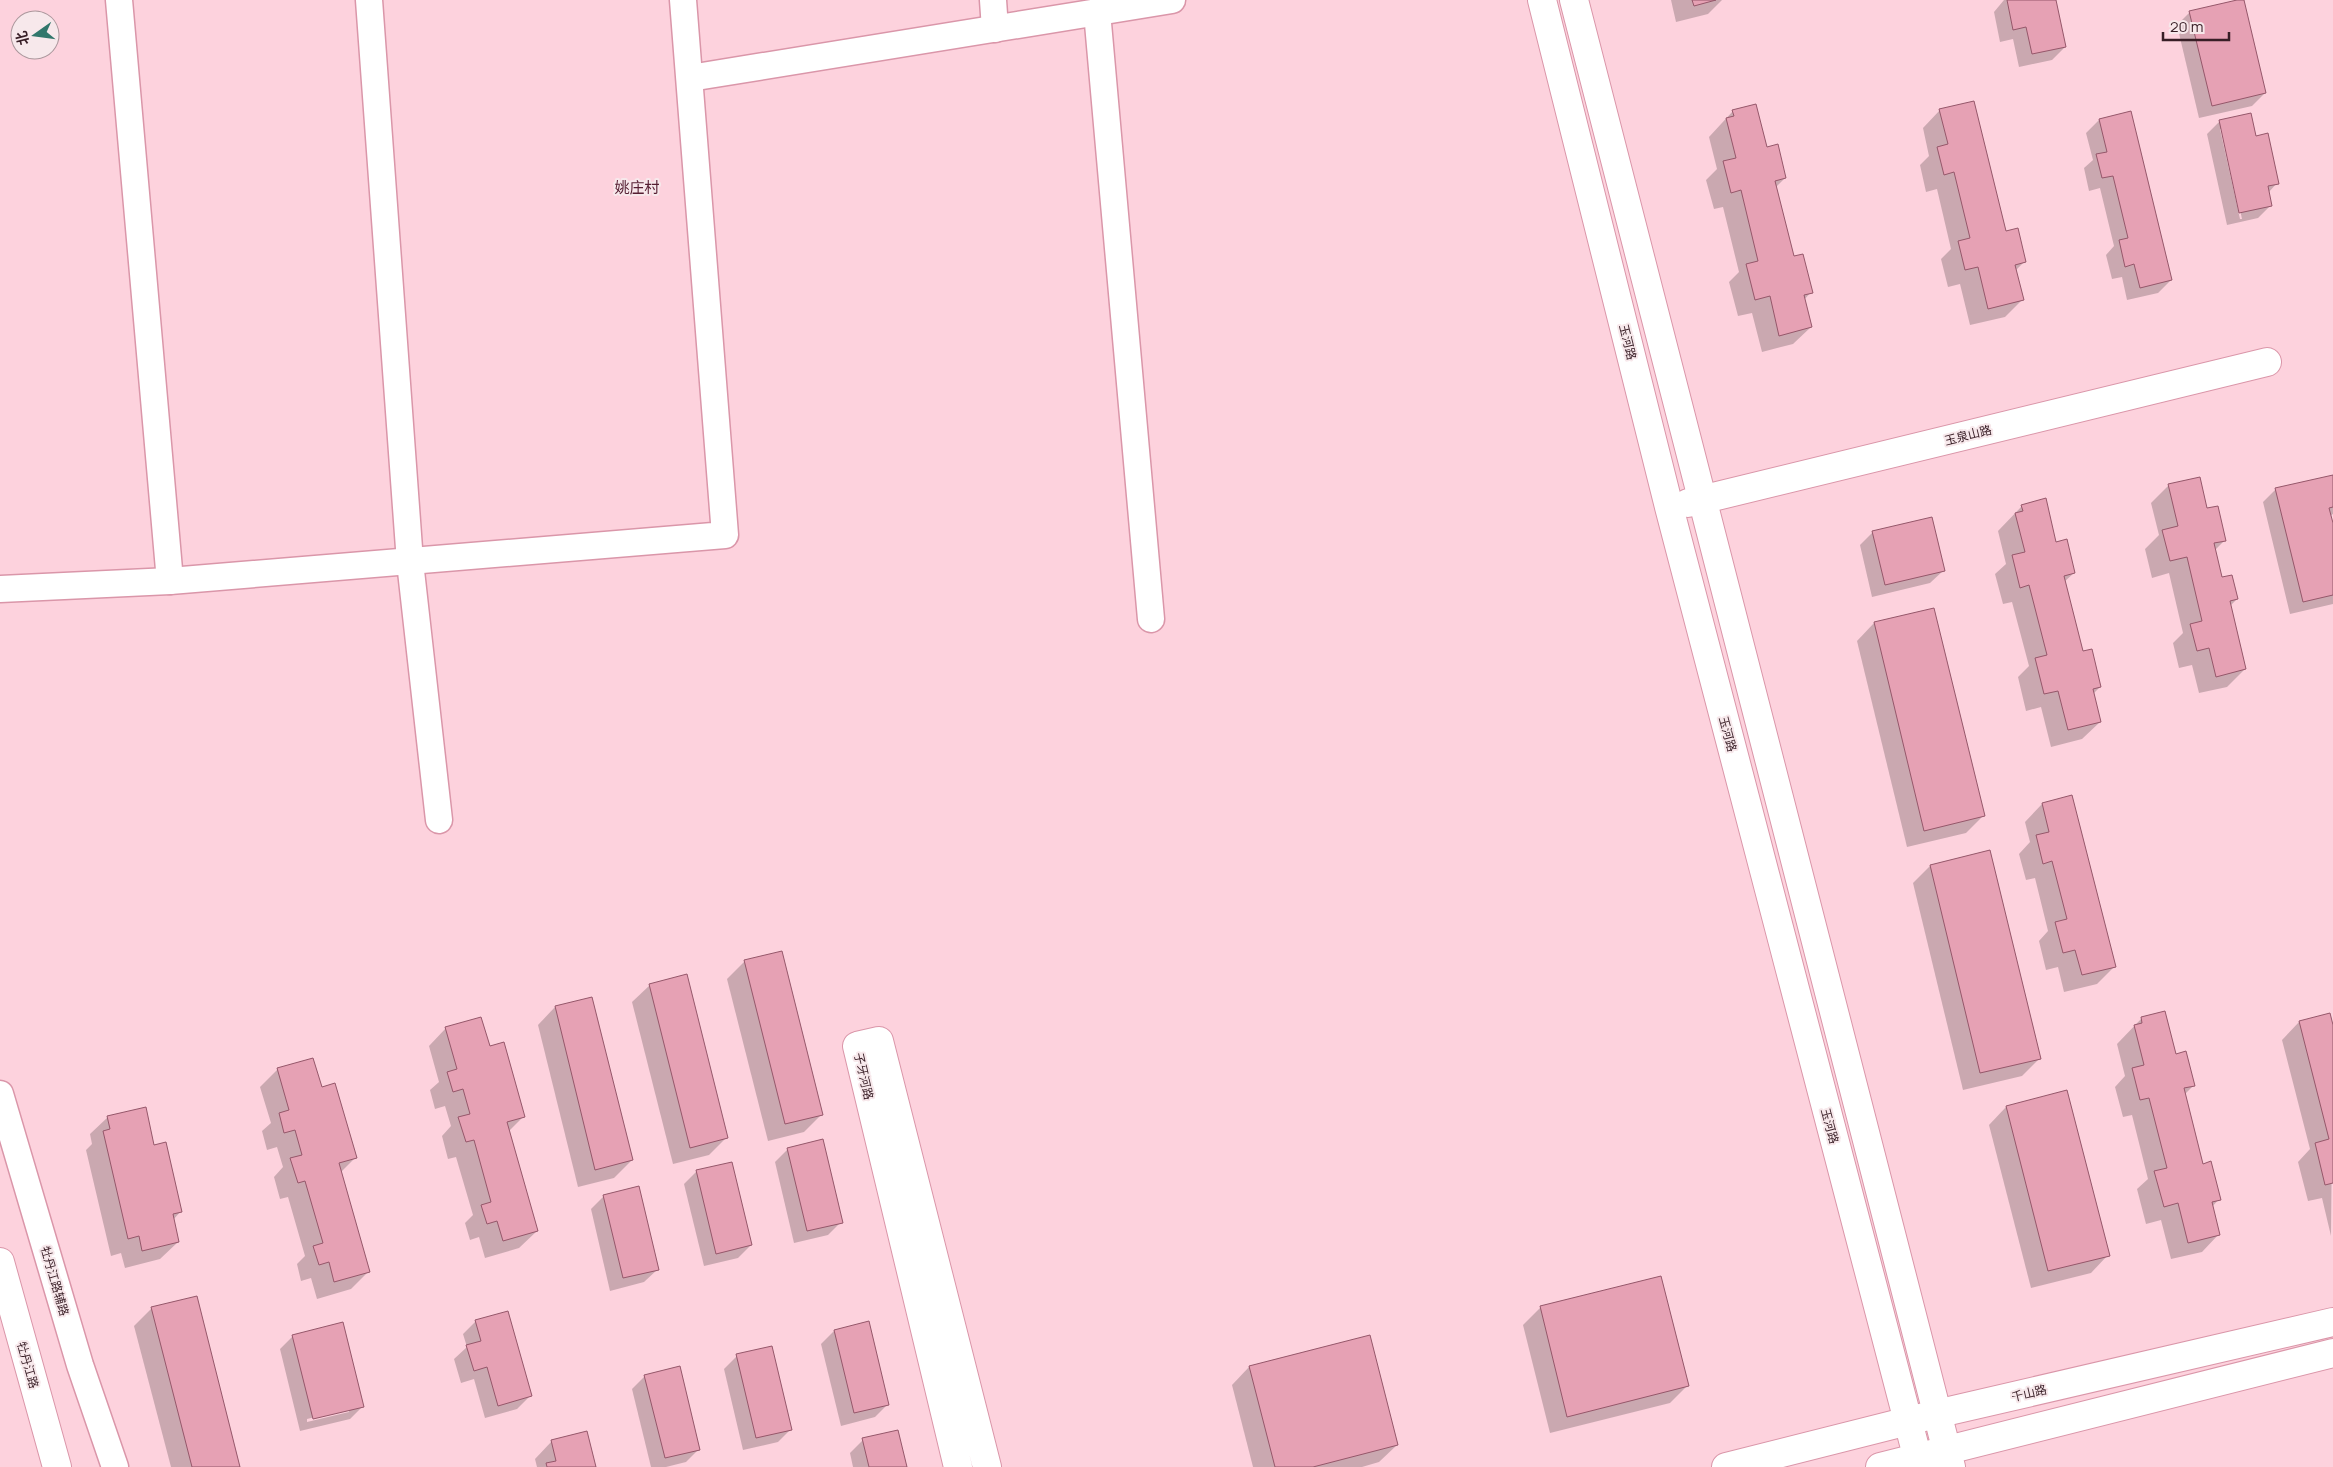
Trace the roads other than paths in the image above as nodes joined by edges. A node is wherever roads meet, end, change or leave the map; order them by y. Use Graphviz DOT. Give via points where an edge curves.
graph roads {
  1 [pos="119,0"];
  2 [pos="369,0"];
  3 [pos="683,0"];
  4 [pos="993,0"];
  5 [pos="1172,0"];
  6 [pos="1542,0"];
  7 [pos="1574,0"];
  8 [pos="1097,12"];
  9 [pos="995,29"];
  10 [pos="690,78"];
  11 [pos="2267,362"];
  12 [pos="1704,499"];
  13 [pos="1669,507"];
  14 [pos="410,562"];
  15 [pos="170,581"];
  16 [pos="0,589"];
  17 [pos="1151,619"];
  18 [pos="439,820"];
  19 [pos="0,1094"];
  20 [pos="0,1262"];
  21 [pos="2333,1322"];
  22 [pos="2333,1353"];
  23 [pos="1936,1414"];
  24 [pos="1907,1422"];
  25 [pos="1949,1459"];
  26 [pos="1919,1462"];
  27 [pos="57,1467"];
  28 [pos="115,1467"];
  29 [pos="958,1467"];
  30 [pos="988,1467"];
  31 [pos="1726,1467"];
  32 [pos="1880,1467"];
  1 -- 15 [label="street"];
  2 -- 14 [label="street"];
  3 -- 10 [label="street"];
  4 -- 9 [label="street"];
  5 -- 8 [label="street"];
  6 -- 13 [label="street, 玉河路"];
  7 -- 12 [label="street"];
  8 -- 9 [label="street"];
  8 -- 17 [label="street"];
  9 -- 10 [label="street"];
  10 -- 14 [label="street" via="725,535"];
  11 -- 12 [label="street, 玉泉山路"];
  12 -- 13 [label="street, 玉泉山路"];
  12 -- 23 [label="street"];
  13 -- 24 [label="street, 玉河路"];
  14 -- 15 [label="street"];
  14 -- 18 [label="street"];
  15 -- 16 [label="street"];
  19 -- 28 [label="street, 牡丹江路辅路" via="80,1365"];
  20 -- 27 [label="street, 牡丹江路"];
  21 -- 23 [label="street, 千山路"];
  22 -- 25 [label="street"];
  23 -- 24 [label="street, 千山路"];
  23 -- 25 [label="street"];
  24 -- 26 [label="street, 玉河路"];
  24 -- 31 [label="street, 千山路"];
  25 -- 26 [label="street"];
  26 -- 32 [label="street"];
  29 -- 30 [label="street, 子牙河路" via="857,1046 879,1041"];
}
